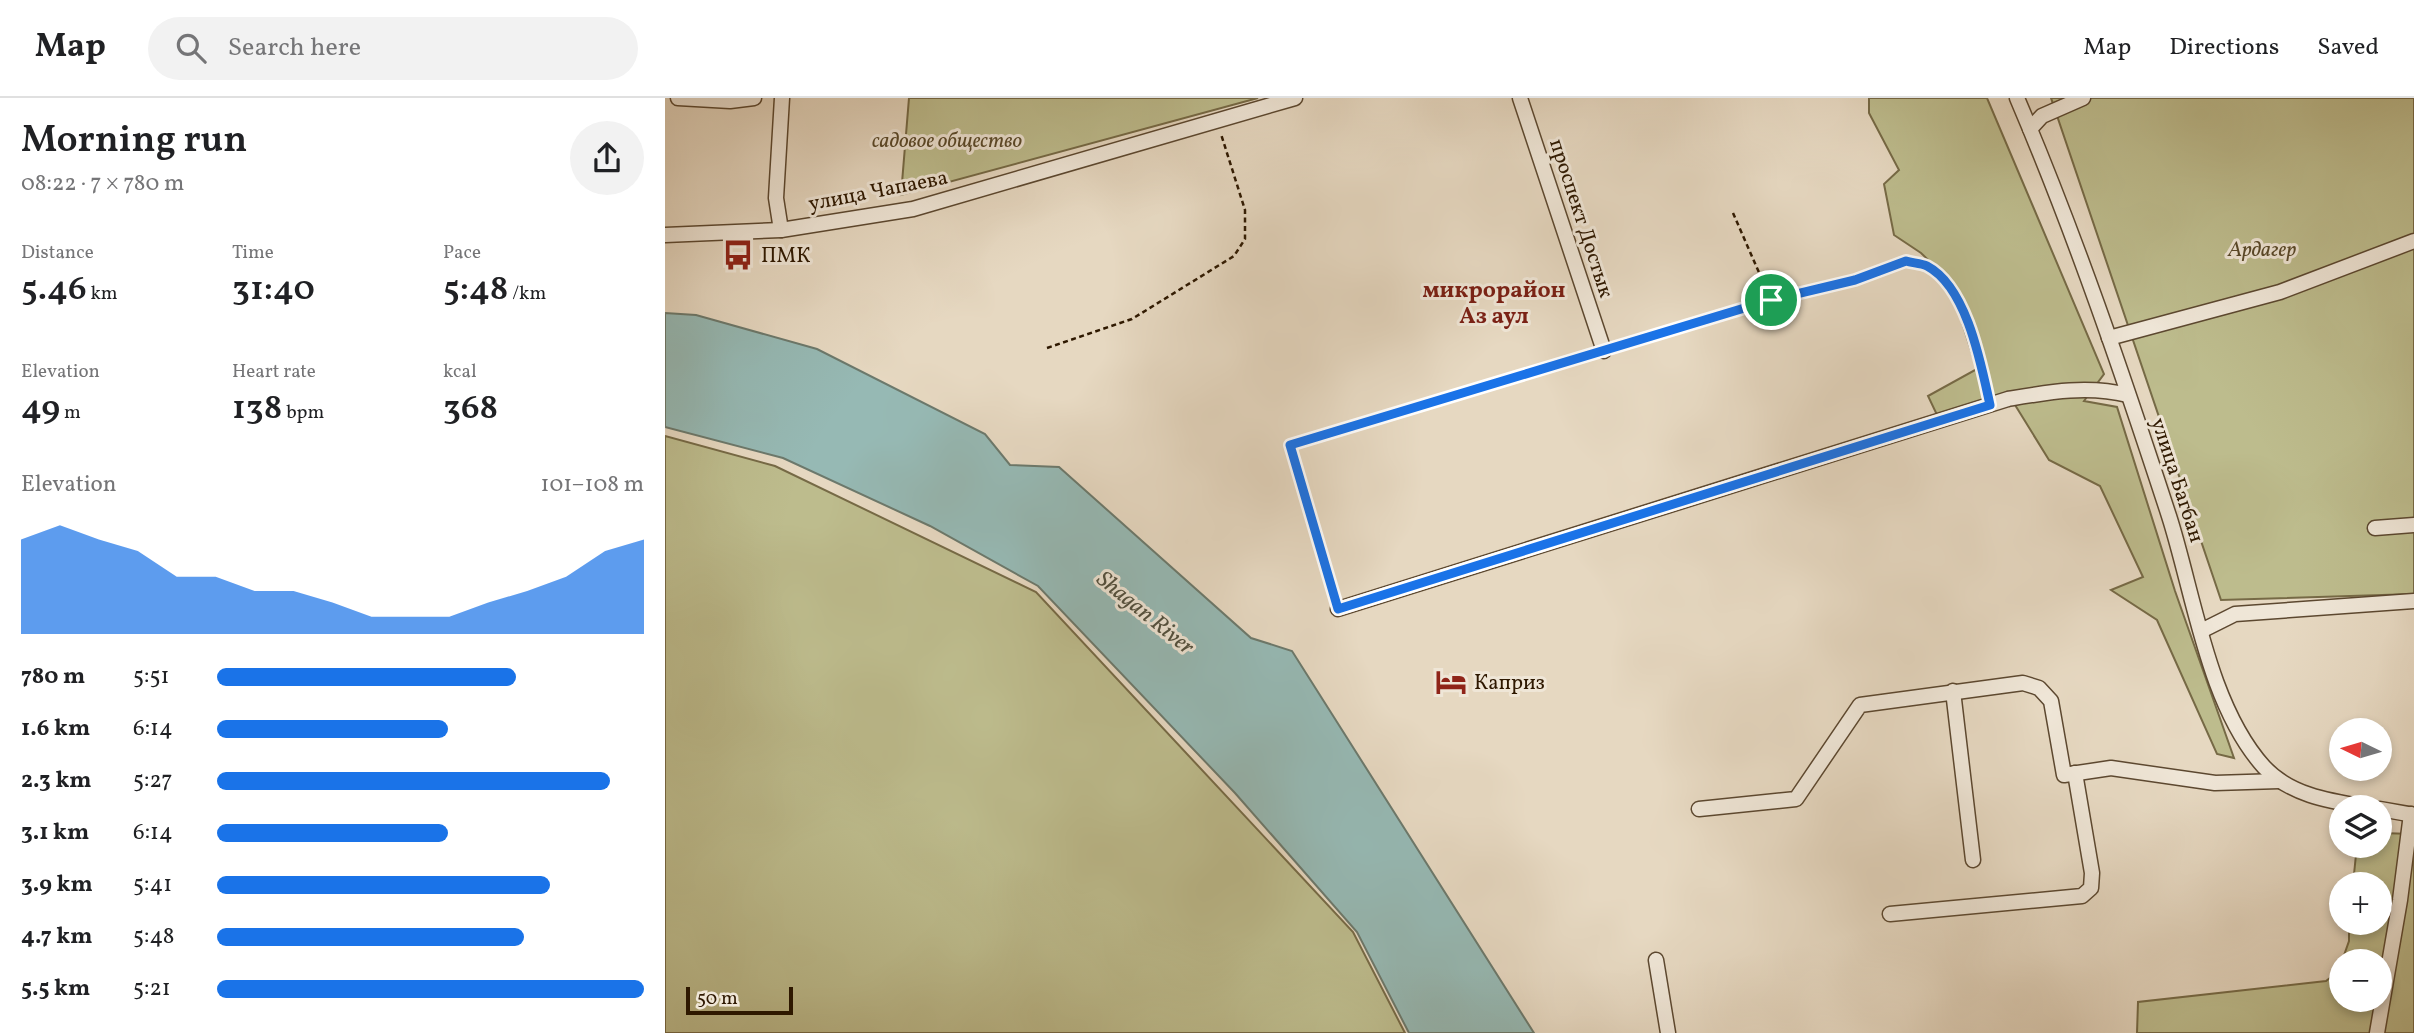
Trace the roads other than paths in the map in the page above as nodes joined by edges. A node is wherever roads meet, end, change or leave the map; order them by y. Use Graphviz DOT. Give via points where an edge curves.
graph roads {
  1 [pos="678,98"];
  2 [pos="754,98"];
  3 [pos="782,98"];
  4 [pos="1295,98"];
  5 [pos="1520,98"];
  6 [pos="2017,98"];
  7 [pos="2083,98"];
  8 [pos="2030,129"];
  9 [pos="781,230"];
  10 [pos="665,235"];
  11 [pos="2414,241"];
  12 [pos="2109,338"];
  13 [pos="1604,351"];
  14 [pos="2128,395"];
  15 [pos="2414,525"];
  16 [pos="2375,528"];
  17 [pos="2414,601"];
  18 [pos="1338,609"];
  19 [pos="2201,631"];
  20 [pos="1953,691"];
  21 [pos="2075,773"];
  22 [pos="2279,781"];
  23 [pos="2329,800"];
  24 [pos="1699,809"];
  25 [pos="2392,811"];
  26 [pos="2412,814"];
  27 [pos="1973,860"];
  28 [pos="1890,914"];
  29 [pos="1656,960"];
  30 [pos="1668,1033"];
  31 [pos="2377,1033"];
  1 -- 2 [label="street"];
  3 -- 9 [label="street" via="776,198"];
  4 -- 9 [label="street, улица Чапаева" via="913,209"];
  5 -- 13 [label="street, проспект Достык"];
  6 -- 8 [label="street, улица Багбан"];
  7 -- 8 [label="street" via="2042,116"];
  8 -- 12 [label="street, улица Багбан"];
  9 -- 10 [label="street, улица Чапаева"];
  11 -- 12 [label="street" via="2280,292"];
  12 -- 14 [label="street, улица Багбан"];
  14 -- 18 [label="street" via="2103,389 2056,391 1990,405"];
  14 -- 19 [label="street, улица Багбан" via="2170,518"];
  15 -- 16 [label="street"];
  17 -- 19 [label="street" via="2235,614"];
  19 -- 22 [label="street, улица Багбан" via="2242,734"];
  20 -- 21 [label="street" via="2022,683 2039,688 2051,701 2064,775"];
  20 -- 24 [label="street" via="1860,705 1796,799"];
  20 -- 27 [label="street"];
  21 -- 22 [label="street" via="2111,768 2215,783"];
  21 -- 28 [label="street" via="2092,873 2091,888 2082,896"];
  22 -- 23 [label="street, улица Багбан"];
  25 -- 26 [label="street"];
  26 -- 31 [label="street"];
  29 -- 30 [label="street"];
}
